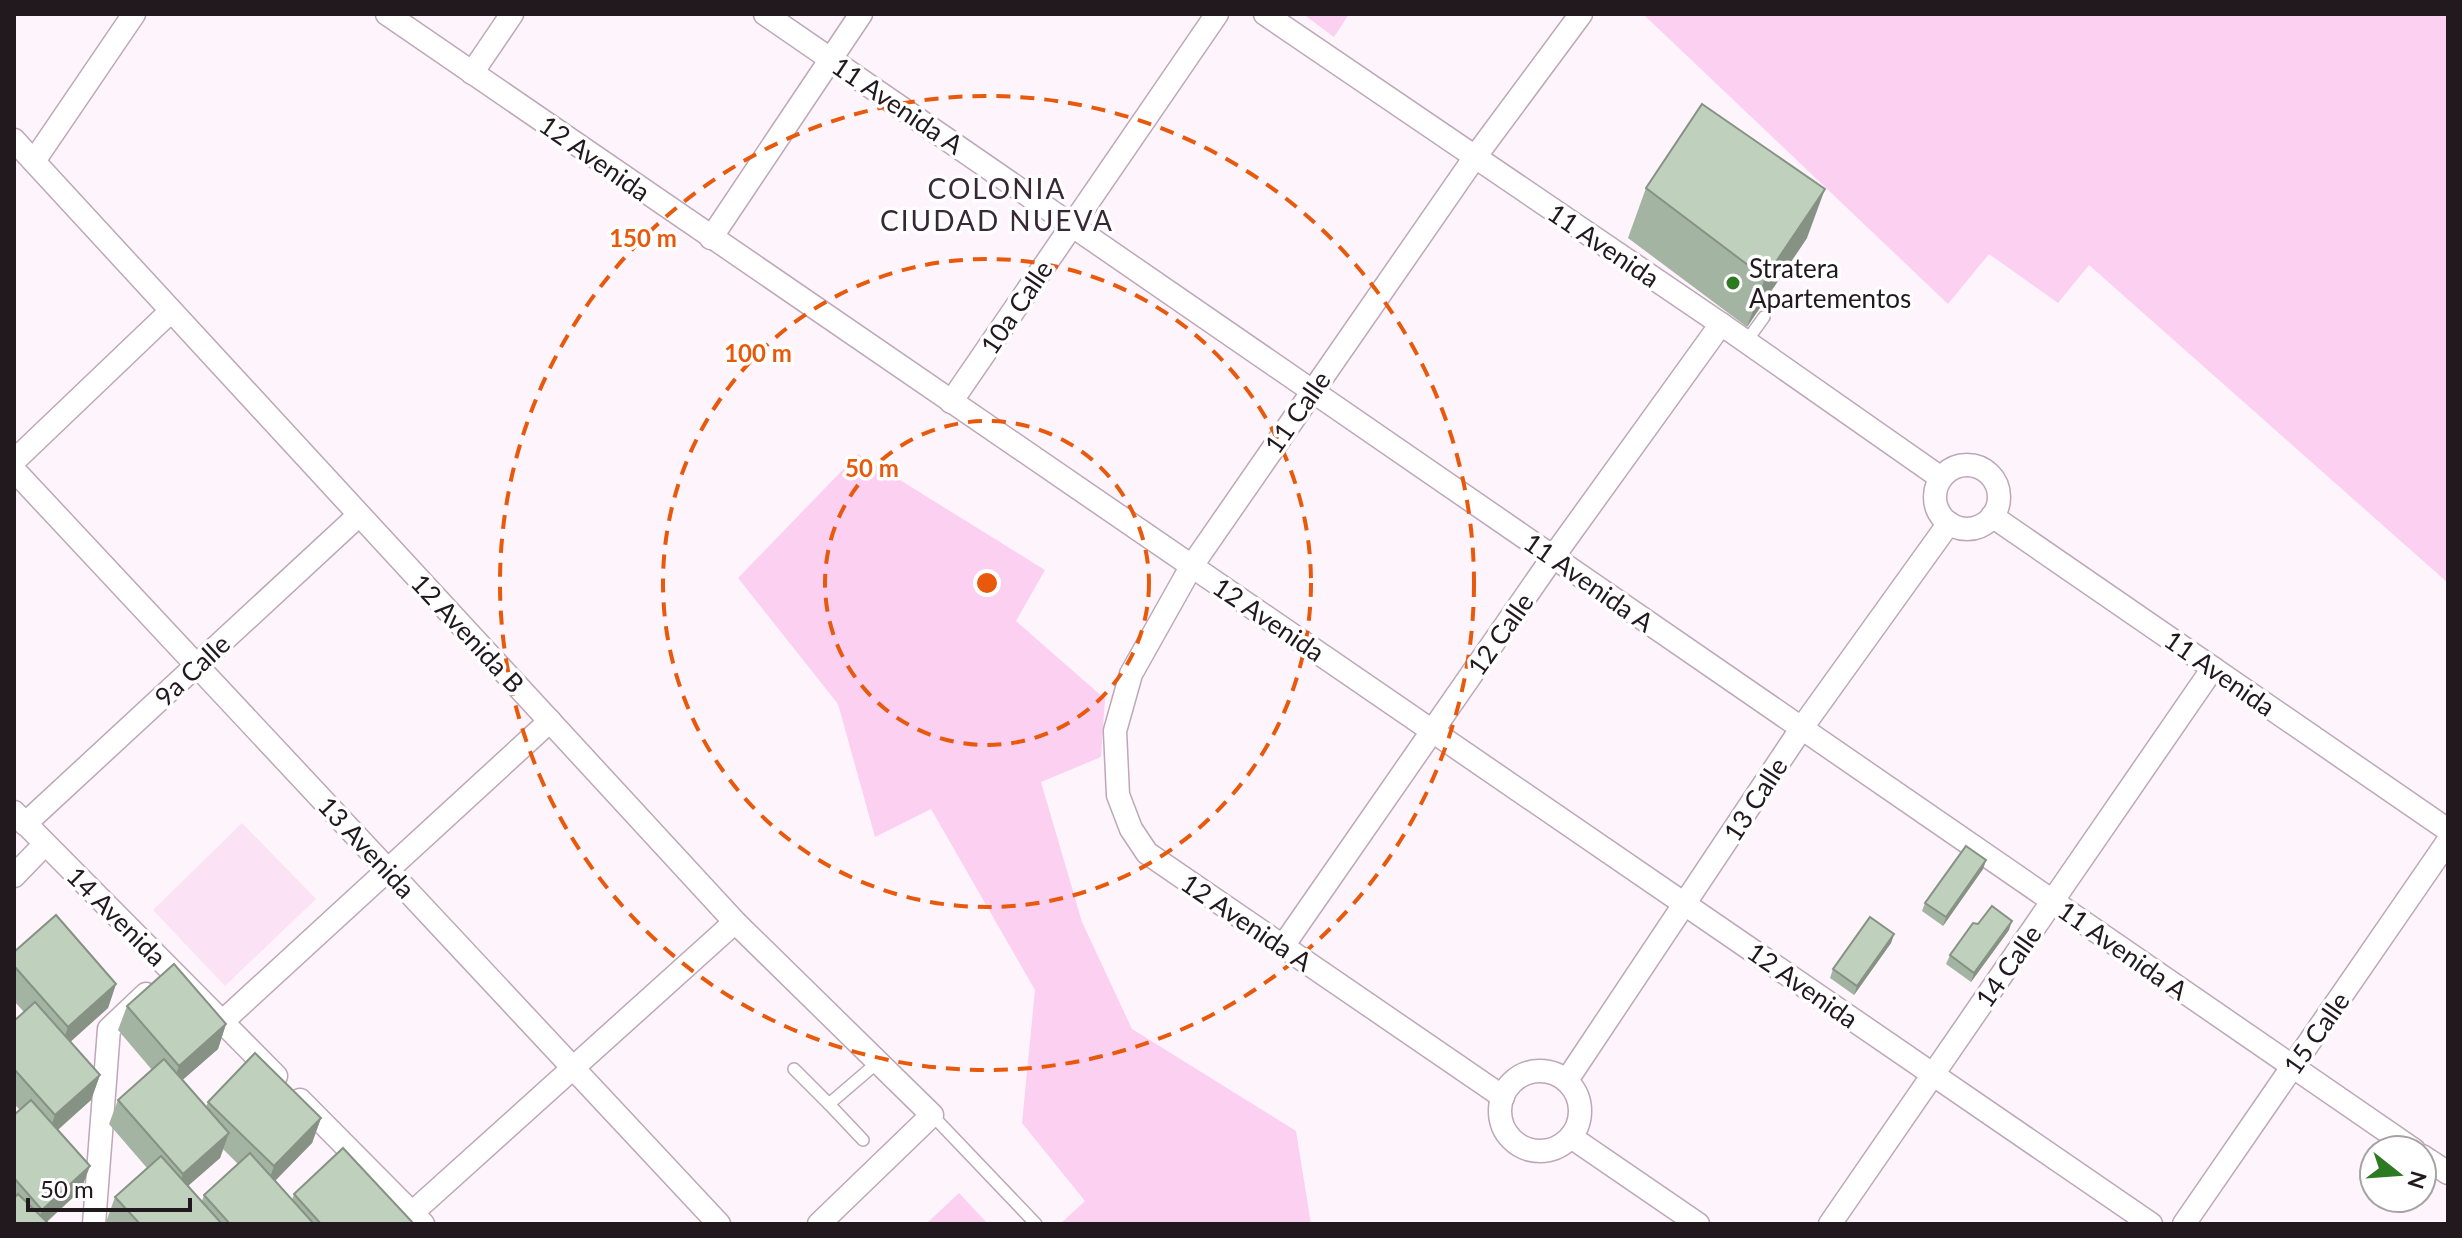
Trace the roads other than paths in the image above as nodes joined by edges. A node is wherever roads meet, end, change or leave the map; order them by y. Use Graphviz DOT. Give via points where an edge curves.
graph roads {
  1 [pos="134,14"];
  2 [pos="387,14"];
  3 [pos="512,14"];
  4 [pos="765,14"];
  5 [pos="861,14"];
  6 [pos="1217,14"];
  7 [pos="1265,14"];
  8 [pos="1581,14"];
  9 [pos="829,59"];
  10 [pos="472,73"];
  11 [pos="14,140"];
  12 [pos="1475,157"];
  13 [pos="34,161"];
  14 [pos="1073,224"];
  15 [pos="711,238"];
  16 [pos="171,311"];
  17 [pos="1764,317"];
  18 [pos="1721,324"];
  19 [pos="1746,342"];
  20 [pos="1312,391"];
  21 [pos="951,402"];
  22 [pos="14,461"];
  23 [pos="14,470"];
  24 [pos="1941,478"];
  25 [pos="359,515"];
  26 [pos="1992,516"];
  27 [pos="1949,523"];
  28 [pos="1553,557"];
  29 [pos="1191,567"];
  30 [pos="197,666"];
  31 [pos="2213,668"];
  32 [pos="1131,674"];
  33 [pos="550,721"];
  34 [pos="1801,729"];
  35 [pos="1432,730"];
  36 [pos="20,818"];
  37 [pos="2448,830"];
  38 [pos="2448,841"];
  39 [pos="45,844"];
  40 [pos="388,870"];
  41 [pos="14,876"];
  42 [pos="2054,902"];
  43 [pos="1686,903"];
  44 [pos="735,922"];
  45 [pos="1283,946"];
  46 [pos="172,972"];
  47 [pos="222,1022"];
  48 [pos="878,1062"];
  49 [pos="2293,1067"];
  50 [pos="573,1068"];
  51 [pos="794,1069"];
  52 [pos="1933,1075"];
  53 [pos="1567,1080"];
  54 [pos="1503,1097"];
  55 [pos="829,1104"];
  56 [pos="932,1115"];
  57 [pos="2391,1134"];
  58 [pos="1571,1137"];
  59 [pos="863,1140"];
  60 [pos="417,1218"];
  61 [pos="94,1224"];
  62 [pos="719,1224"];
  63 [pos="819,1224"];
  64 [pos="1036,1224"];
  65 [pos="1698,1224"];
  66 [pos="1830,1224"];
  67 [pos="2151,1224"];
  68 [pos="2184,1224"];
  1 -- 13 [label="street"];
  2 -- 10 [label="street, 12 Avenida"];
  3 -- 10 [label="street"];
  4 -- 9 [label="street, 11 Avenida A"];
  5 -- 9 [label="street"];
  6 -- 14 [label="street, 10a Calle"];
  7 -- 12 [label="street, 11 Avenida"];
  8 -- 12 [label="street, 11 Calle"];
  9 -- 14 [label="street, 11 Avenida A"];
  9 -- 15 [label="street"];
  10 -- 15 [label="street, 12 Avenida"];
  11 -- 13 [label="street, 12 Avenida B"];
  12 -- 18 [label="street, 11 Avenida"];
  12 -- 20 [label="street, 11 Calle"];
  13 -- 16 [label="street, 12 Avenida B"];
  14 -- 20 [label="street, 11 Avenida A"];
  14 -- 21 [label="street, 10a Calle"];
  15 -- 21 [label="street, 12 Avenida"];
  16 -- 22 [label="street"];
  16 -- 25 [label="street, 12 Avenida B"];
  17 -- 19 [label="lane"];
  18 -- 19 [label="street, 11 Avenida"];
  18 -- 28 [label="street, 12 Calle"];
  19 -- 24 [label="street, 11 Avenida"];
  20 -- 28 [label="street, 11 Avenida A"];
  20 -- 29 [label="street, 11 Calle"];
  21 -- 29 [label="street, 12 Avenida"];
  23 -- 30 [label="street, 13 Avenida"];
  24 -- 26 [label="street" via="1967,464 1986,471 1998,487"];
  24 -- 27 [label="street" via="1935,497"];
  25 -- 30 [label="street, 9a Calle"];
  25 -- 33 [label="street, 12 Avenida B"];
  26 -- 27 [label="street" via="1977,528"];
  26 -- 31 [label="street, 11 Avenida"];
  27 -- 34 [label="street, 13 Calle"];
  28 -- 34 [label="street, 11 Avenida A"];
  28 -- 35 [label="street, 12 Calle"];
  29 -- 32 [label="street, 11 Calle"];
  29 -- 35 [label="street, 12 Avenida"];
  30 -- 36 [label="street, 9a Calle"];
  30 -- 40 [label="street, 13 Avenida"];
  31 -- 37 [label="street, 11 Avenida"];
  31 -- 42 [label="street, 14 Calle"];
  32 -- 45 [label="street, 12 Avenida A" via="1115,731 1118,795 1131,829 1147,853"];
  33 -- 40 [label="street"];
  33 -- 44 [label="street, 12 Avenida B"];
  34 -- 42 [label="street, 11 Avenida A"];
  34 -- 43 [label="street, 13 Calle"];
  35 -- 43 [label="street, 12 Avenida"];
  35 -- 45 [label="street, 12 Calle"];
  36 -- 39 [label="street, 14 Avenida"];
  38 -- 49 [label="street, 15 Calle"];
  39 -- 41 [label="street"];
  39 -- 46 [label="street, 14 Avenida"];
  40 -- 47 [label="street"];
  40 -- 50 [label="street, 13 Avenida"];
  42 -- 49 [label="street, 11 Avenida A"];
  42 -- 52 [label="street, 14 Calle"];
  43 -- 52 [label="street, 12 Avenida"];
  43 -- 53 [label="street, 13 Calle"];
  44 -- 48 [label="street, 12 Avenida B"];
  44 -- 50 [label="street"];
  45 -- 54 [label="street, 12 Avenida A"];
  46 -- 47 [label="street, 14 Avenida"];
  46 -- 61 [label="street" via="109,1029"];
  47 -- 60 [label="street, 14 Avenida"];
  48 -- 55 [label="lane"];
  48 -- 56 [label="street, 12 Avenida B"];
  49 -- 57 [label="street, 11 Avenida A"];
  49 -- 68 [label="street, 15 Calle"];
  50 -- 60 [label="street"];
  50 -- 62 [label="street, 13 Avenida"];
  51 -- 55 [label="lane"];
  52 -- 66 [label="street, 14 Calle"];
  52 -- 67 [label="street, 12 Avenida"];
  53 -- 54 [label="street" via="1543,1070 1530,1072"];
  53 -- 58 [label="street" via="1581,1109"];
  54 -- 58 [label="street" via="1502,1122 1515,1142 1538,1151"];
  55 -- 59 [label="lane"];
  56 -- 63 [label="street"];
  56 -- 64 [label="lane"];
  58 -- 65 [label="street"];
}
